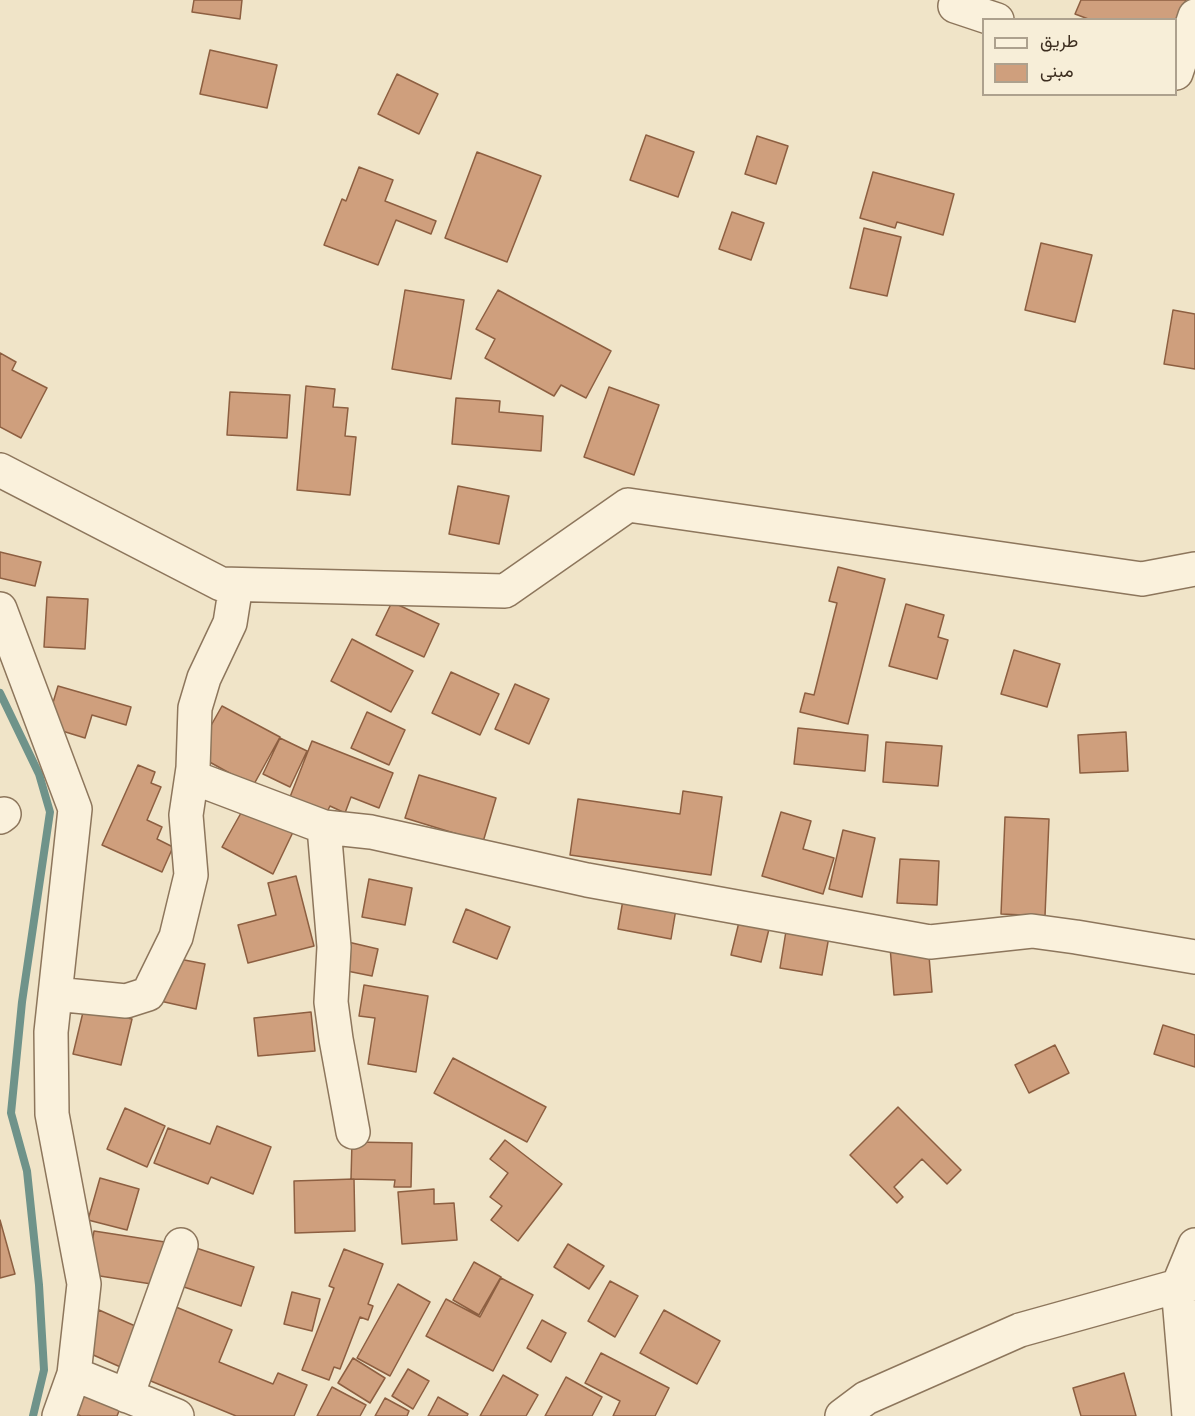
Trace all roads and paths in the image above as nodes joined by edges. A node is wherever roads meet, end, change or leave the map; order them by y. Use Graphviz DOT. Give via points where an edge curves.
graph roads {
  1 [pos="955,6"];
  2 [pos="1195,16"];
  3 [pos="991,18"];
  4 [pos="1177,71"];
  5 [pos="1177,74"];
  6 [pos="1195,80"];
  7 [pos="0,470"];
  8 [pos="1195,569"];
  9 [pos="236,585"];
  10 [pos="0,609"];
  11 [pos="192,777"];
  12 [pos="324,827"];
  13 [pos="1195,957"];
  14 [pos="55,994"];
  15 [pos="353,1132"];
  16 [pos="181,1245"];
  17 [pos="1195,1245"];
  18 [pos="1186,1285"];
  19 [pos="74,1374"];
  20 [pos="136,1405"];
  21 [pos="59,1416"];
  22 [pos="177,1416"];
  23 [pos="842,1416"];
  24 [pos="1189,1416"];
  1 -- 3 [label="street"];
  2 -- 4 [label="street"];
  5 -- 6 [label="street"];
  7 -- 9 [label="street" via="221,584"];
  8 -- 9 [label="street" via="1143,579 628,505 505,591"];
  9 -- 11 [label="street" via="230,622 195,708"];
  10 -- 14 [label="street" via="75,809"];
  11 -- 12 [label="street"];
  11 -- 14 [label="street" via="186,815 191,875 176,937 148,993 126,1001"];
  12 -- 13 [label="street" via="371,832 587,880 930,942 1032,932"];
  12 -- 15 [label="street" via="334,947 331,1002"];
  14 -- 19 [label="street" via="51,1032 52,1114 84,1284"];
  16 -- 20 [label="street"];
  17 -- 18 [label="street"];
  18 -- 23 [label="street" via="1020,1330 867,1398"];
  18 -- 24 [label="street"];
  19 -- 20 [label="street"];
  19 -- 21 [label="street"];
  20 -- 22 [label="street"];
}
